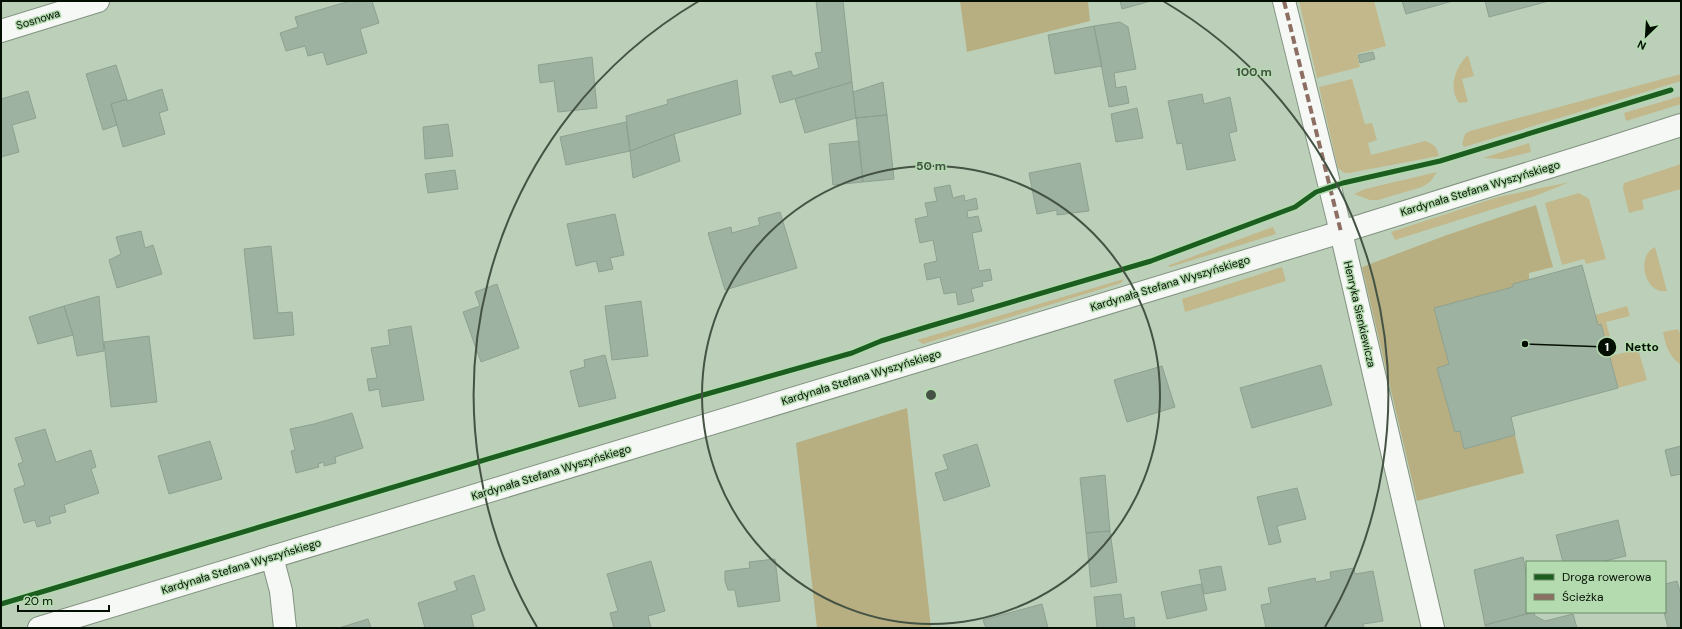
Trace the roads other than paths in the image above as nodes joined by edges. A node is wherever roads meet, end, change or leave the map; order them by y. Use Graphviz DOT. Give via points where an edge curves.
graph roads {
  1 [pos="98,1"];
  2 [pos="1284,1"];
  3 [pos="1,31"];
  4 [pos="1681,124"];
  5 [pos="1341,232"];
  6 [pos="272,557"];
  7 [pos="39,628"];
  8 [pos="285,628"];
  9 [pos="1434,628"];
  1 -- 3 [label="street, Sosnowa"];
  2 -- 5 [label="street, Henryka Sienkiewicza"];
  4 -- 5 [label="street, Kardynała Stefana Wyszyńskiego"];
  5 -- 6 [label="street, Kardynała Stefana Wyszyńskiego"];
  5 -- 9 [label="street, Henryka Sienkiewicza"];
  6 -- 7 [label="street, Kardynała Stefana Wyszyńskiego"];
  6 -- 8 [label="street" via="281,591"];
}
